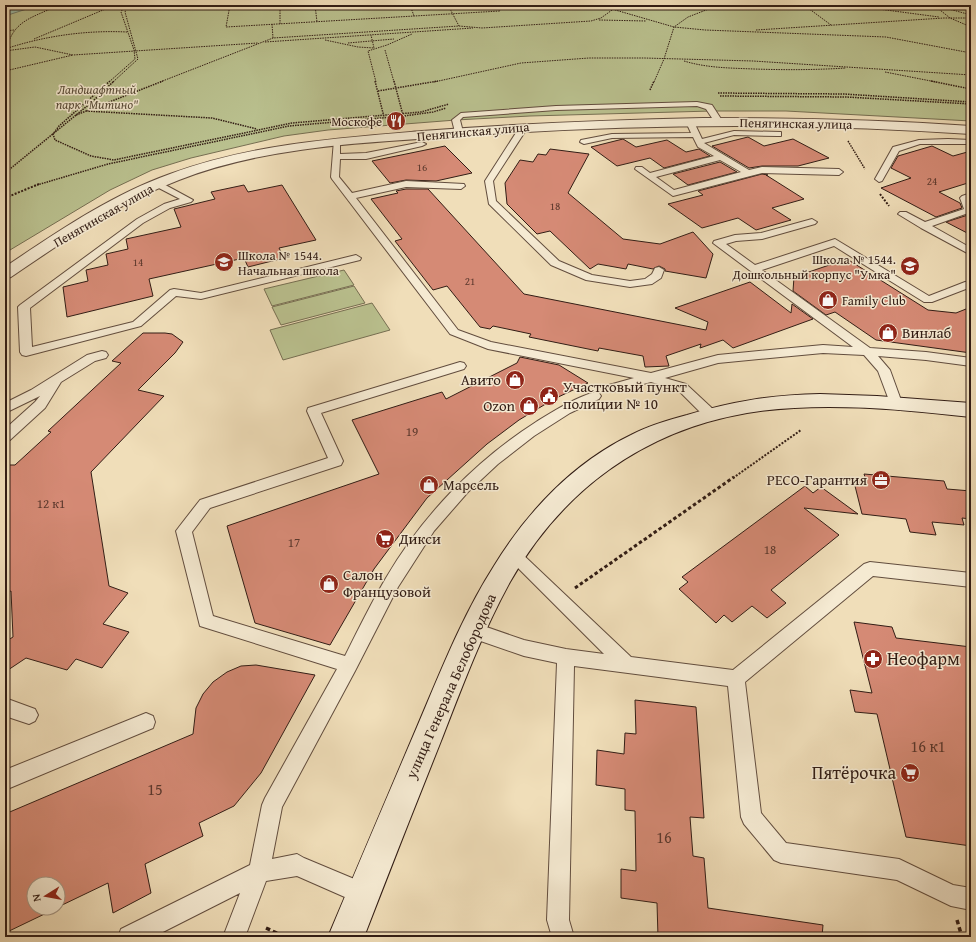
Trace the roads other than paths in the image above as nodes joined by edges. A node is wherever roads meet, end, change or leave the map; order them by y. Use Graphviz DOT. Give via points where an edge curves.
graph roads {
  1 [pos="690,122"];
  2 [pos="719,122"];
  3 [pos="524,127"];
  4 [pos="940,128"];
  5 [pos="971,130"];
  6 [pos="459,132"];
  7 [pos="778,134"];
  8 [pos="698,138"];
  9 [pos="948,141"];
  10 [pos="337,142"];
  11 [pos="584,142"];
  12 [pos="971,142"];
  13 [pos="422,144"];
  14 [pos="336,157"];
  15 [pos="722,158"];
  16 [pos="639,169"];
  17 [pos="839,172"];
  18 [pos="748,173"];
  19 [pos="649,176"];
  20 [pos="879,179"];
  21 [pos="158,184"];
  22 [pos="461,186"];
  23 [pos="350,196"];
  24 [pos="971,196"];
  25 [pos="903,214"];
  26 [pos="812,222"];
  27 [pos="924,226"];
  28 [pos="971,252"];
  29 [pos="356,258"];
  30 [pos="754,269"];
  31 [pos="659,270"];
  32 [pos="5,274"];
  33 [pos="969,284"];
  34 [pos="866,351"];
  35 [pos="102,355"];
  36 [pos="971,362"];
  37 [pos="460,366"];
  38 [pos="648,377"];
  39 [pos="58,378"];
  40 [pos="613,388"];
  41 [pos="595,396"];
  42 [pos="896,403"];
  43 [pos="5,409"];
  44 [pos="971,410"];
  45 [pos="710,414"];
  46 [pos="5,437"];
  47 [pos="513,554"];
  48 [pos="971,580"];
  49 [pos="472,630"];
  50 [pos="566,657"];
  51 [pos="349,665"];
  52 [pos="627,665"];
  53 [pos="736,679"];
  54 [pos="5,707"];
  55 [pos="29,715"];
  56 [pos="146,722"];
  57 [pos="5,780"];
  58 [pos="259,872"];
  59 [pos="364,894"];
  60 [pos="971,898"];
  61 [pos="130,937"];
  62 [pos="234,937"];
  63 [pos="346,937"];
  64 [pos="563,937"];
  1 -- 2 [label="street, Пенягинская улица"];
  1 -- 3 [label="street, Пенягинская улица"];
  1 -- 8 [label="lane"];
  2 -- 4 [label="street, Пенягинская улица"];
  2 -- 6 [label="lane" via="709,107 697,104 556,108 461,115 456,120"];
  3 -- 6 [label="street, Пенягинская улица"];
  3 -- 31 [label="lane" via="490,181 492,202 555,263 590,278 630,284 648,282 658,276"];
  4 -- 5 [label="street, Пенягинская улица"];
  4 -- 9 [label="lane"];
  6 -- 10 [label="street, Пенягинская улица"];
  7 -- 8 [label="lane" via="734,133"];
  8 -- 11 [label="lane" via="612,136"];
  8 -- 15 [label="lane" via="701,145"];
  9 -- 12 [label="lane"];
  9 -- 20 [label="lane" via="919,142 896,149"];
  10 -- 14 [label="lane"];
  10 -- 21 [label="street, Пенягинская улица" via="279,148 244,156"];
  13 -- 14 [label="lane" via="366,156"];
  14 -- 23 [label="lane" via="335,177"];
  15 -- 18 [label="lane"];
  15 -- 19 [label="lane"];
  16 -- 19 [label="lane"];
  17 -- 18 [label="lane" via="762,170"];
  18 -- 19 [label="lane" via="673,194"];
  21 -- 29 [label="lane" via="188,200 167,206 140,221 24,307 26,352 137,324 174,292 201,296"];
  21 -- 32 [label="street, Пенягинская улица" via="104,211"];
  22 -- 23 [label="lane" via="406,184"];
  23 -- 38 [label="lane" via="454,332 488,345"];
  24 -- 27 [label="lane" via="965,198 969,210"];
  25 -- 27 [label="lane"];
  26 -- 30 [label="lane" via="762,236 735,238 718,243"];
  27 -- 28 [label="lane"];
  30 -- 33 [label="lane" via="835,242 928,300"];
  30 -- 34 [label="lane"];
  34 -- 36 [label="lane"];
  34 -- 38 [label="lane" via="823,349 752,354 718,359"];
  34 -- 42 [label="lane" via="884,370"];
  35 -- 39 [label="lane" via="91,358"];
  37 -- 51 [label="lane" via="313,410 336,461 205,504 184,530 206,621"];
  38 -- 40 [label="lane"];
  38 -- 45 [label="lane" via="682,387"];
  39 -- 43 [label="lane"];
  39 -- 46 [label="lane" via="40,405"];
  41 -- 51 [label="lane" via="565,410 529,433 493,460 463,488 429,527 392,582"];
  42 -- 44 [label="street, улица Генерала Белобородова"];
  42 -- 45 [label="street, улица Генерала Белобородова" via="788,402"];
  45 -- 47 [label="street, улица Генерала Белобородова" via="634,443 594,468 564,492"];
  47 -- 49 [label="street, улица Генерала Белобородова"];
  47 -- 52 [label="lane"];
  48 -- 53 [label="lane" via="870,569"];
  49 -- 50 [label="lane" via="524,648"];
  49 -- 59 [label="street, улица Генерала Белобородова"];
  50 -- 52 [label="lane"];
  50 -- 64 [label="lane" via="558,920"];
  51 -- 58 [label="lane" via="272,805"];
  52 -- 53 [label="lane"];
  53 -- 60 [label="lane" via="751,817 781,853 899,870 951,895"];
  54 -- 55 [label="lane"];
  56 -- 57 [label="lane"];
  58 -- 59 [label="lane" via="297,865"];
  58 -- 61 [label="lane"];
  58 -- 62 [label="lane"];
  59 -- 63 [label="street, улица Генерала Белобородова"];
}
